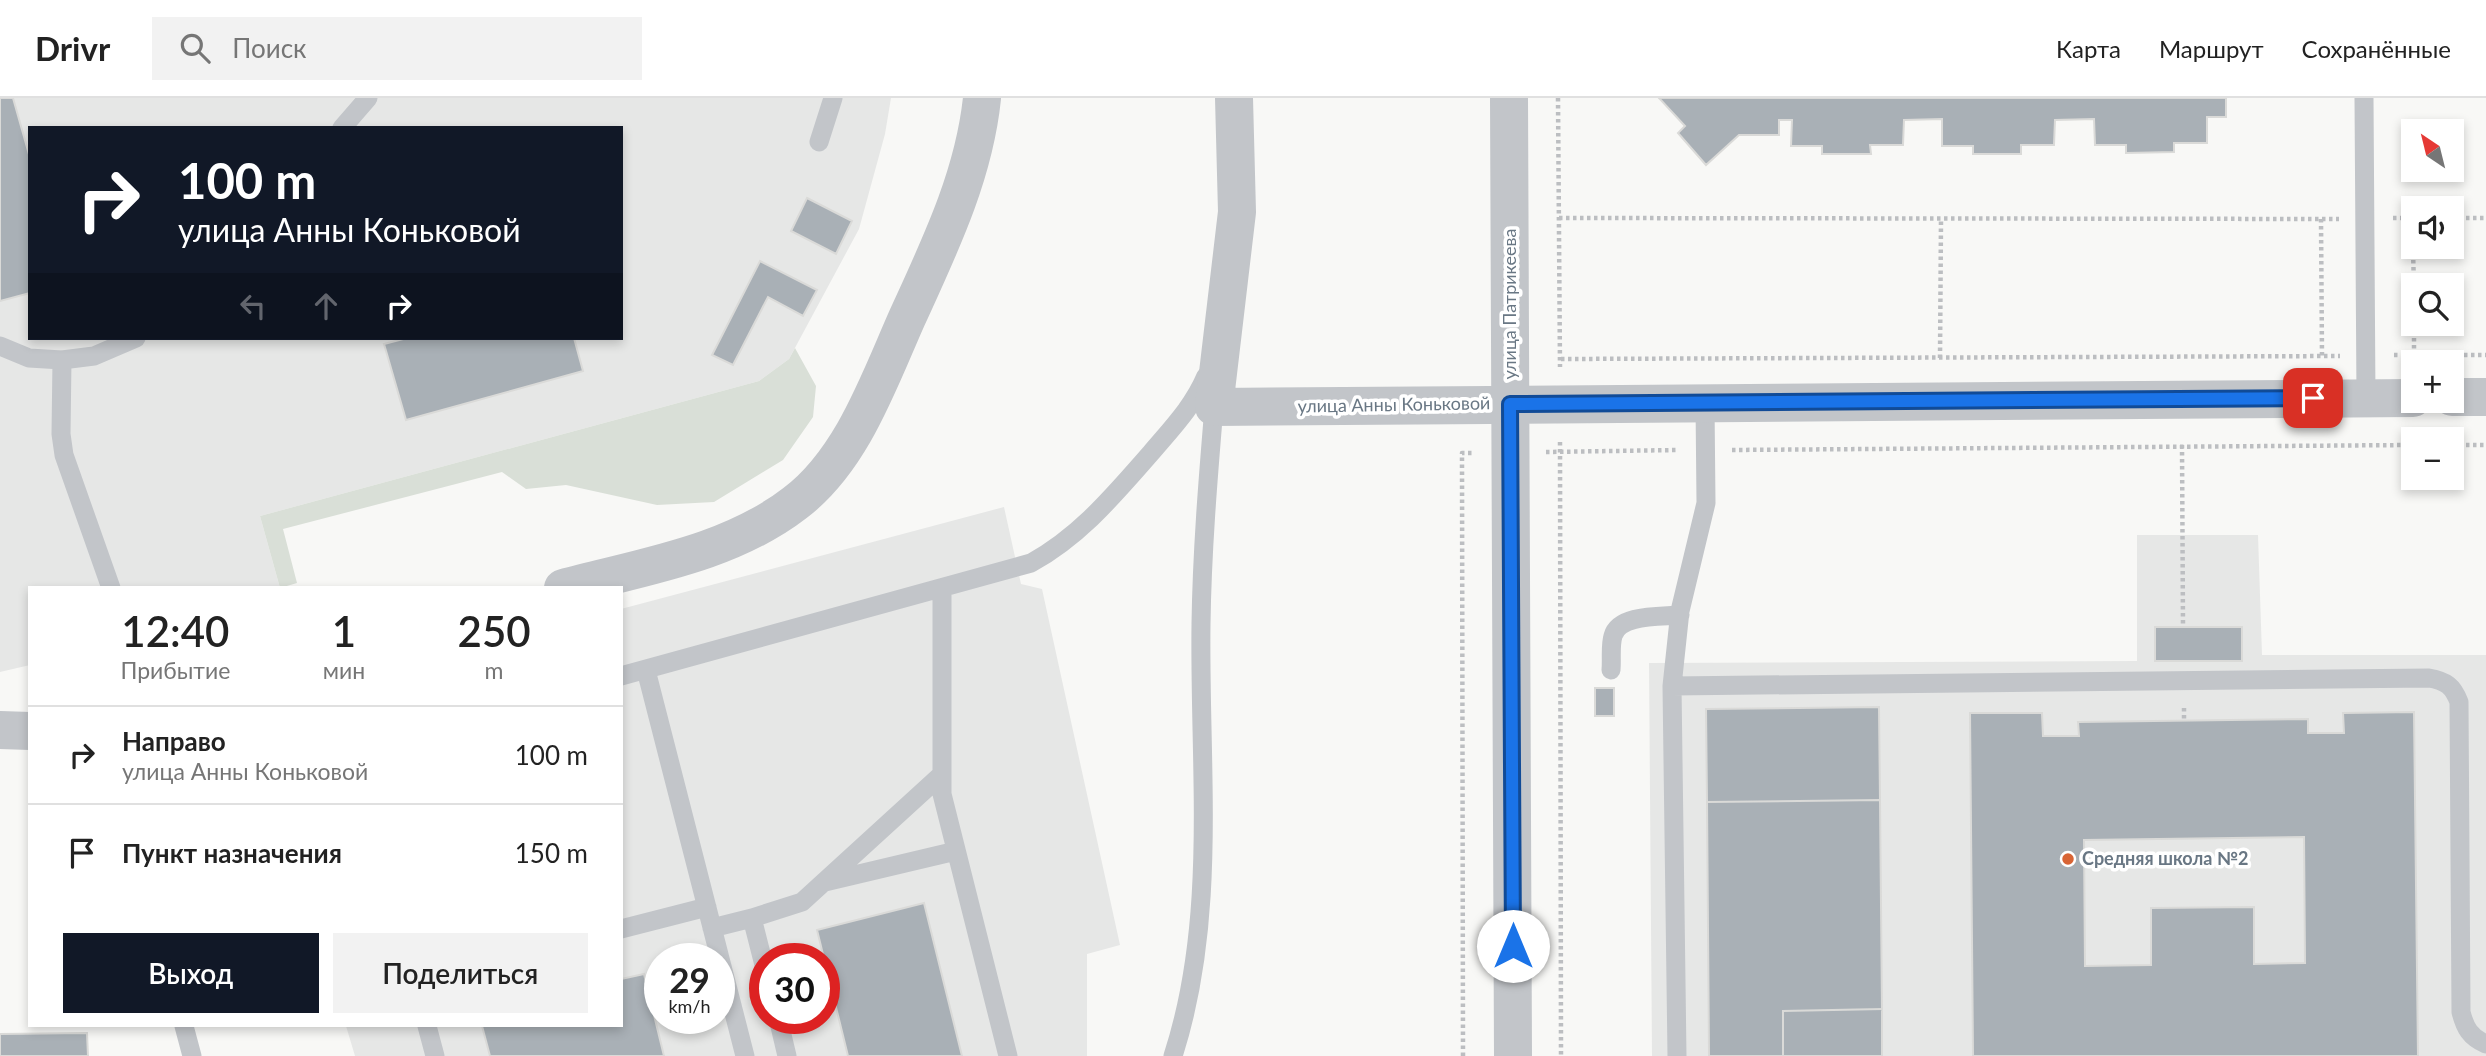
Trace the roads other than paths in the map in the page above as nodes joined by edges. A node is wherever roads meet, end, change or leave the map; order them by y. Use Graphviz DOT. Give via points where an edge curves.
graph roads {
  1 [pos="368,98"];
  2 [pos="833,98"];
  3 [pos="982,98"];
  4 [pos="1234,98"];
  5 [pos="1509,98"];
  6 [pos="2364,98"];
  7 [pos="344,126"];
  8 [pos="819,142"];
  9 [pos="131,340"];
  10 [pos="0,346"];
  11 [pos="62,360"];
  12 [pos="2464,397"];
  13 [pos="2486,397"];
  14 [pos="2366,398"];
  15 [pos="2401,398"];
  16 [pos="1705,403"];
  17 [pos="1510,404"];
  18 [pos="1203,407"];
  19 [pos="110,586"];
  20 [pos="571,586"];
  21 [pos="942,588"];
  22 [pos="1680,615"];
  23 [pos="646,670"];
  24 [pos="1611,670"];
  25 [pos="623,676"];
  26 [pos="1672,686"];
  27 [pos="940,776"];
  28 [pos="956,851"];
  29 [pos="824,882"];
  30 [pos="707,907"];
  31 [pos="751,918"];
  32 [pos="623,928"];
  33 [pos="712,928"];
  34 [pos="758,943"];
  35 [pos="184,1027"];
  36 [pos="427,1027"];
  37 [pos="782,1034"];
  38 [pos="2486,1044"];
  39 [pos="192,1056"];
  40 [pos="435,1056"];
  41 [pos="746,1056"];
  42 [pos="787,1056"];
  43 [pos="1007,1056"];
  44 [pos="1173,1056"];
  45 [pos="1513,1056"];
  46 [pos="1677,1056"];
  1 -- 7 [label="lane"];
  2 -- 8 [label="lane"];
  3 -- 20 [label="street" via="951,221 873,394 826,473 796,503 705,551"];
  4 -- 18 [label="street" via="1237,212 1222,326"];
  5 -- 17 [label="street, улица Патрикеева"];
  6 -- 14 [label="lane"];
  9 -- 11 [label="lane" via="94,356"];
  10 -- 11 [label="lane" via="29,358"];
  11 -- 19 [label="lane" via="65,455"];
  12 -- 13 [label="street"];
  14 -- 15 [label="street, улица Анны Коньковой"];
  14 -- 16 [label="street, улица Анны Коньковой"];
  16 -- 17 [label="street, улица Анны Коньковой"];
  16 -- 22 [label="lane" via="1706,503"];
  17 -- 18 [label="street, улица Анны Коньковой"];
  17 -- 45 [label="street, улица Патрикеева"];
  18 -- 21 [label="lane" via="1094,518 1060,545 1031,563"];
  18 -- 44 [label="lane" via="1203,847 1191,987"];
  21 -- 23 [label="lane"];
  21 -- 27 [label="lane"];
  22 -- 24 [label="lane" via="1626,621 1618,627 1613,635"];
  22 -- 26 [label="lane"];
  23 -- 25 [label="lane"];
  23 -- 30 [label="lane"];
  26 -- 38 [label="lane" via="2444,680 2459,702 2461,1012 2466,1028"];
  26 -- 46 [label="lane"];
  27 -- 28 [label="lane"];
  27 -- 29 [label="lane"];
  28 -- 29 [label="lane"];
  28 -- 43 [label="lane"];
  29 -- 31 [label="lane" via="802,902"];
  30 -- 32 [label="lane"];
  30 -- 33 [label="lane"];
  31 -- 33 [label="lane"];
  31 -- 34 [label="lane"];
  33 -- 41 [label="lane"];
  35 -- 39 [label="lane"];
  36 -- 40 [label="lane"];
  37 -- 42 [label="lane"];
}
